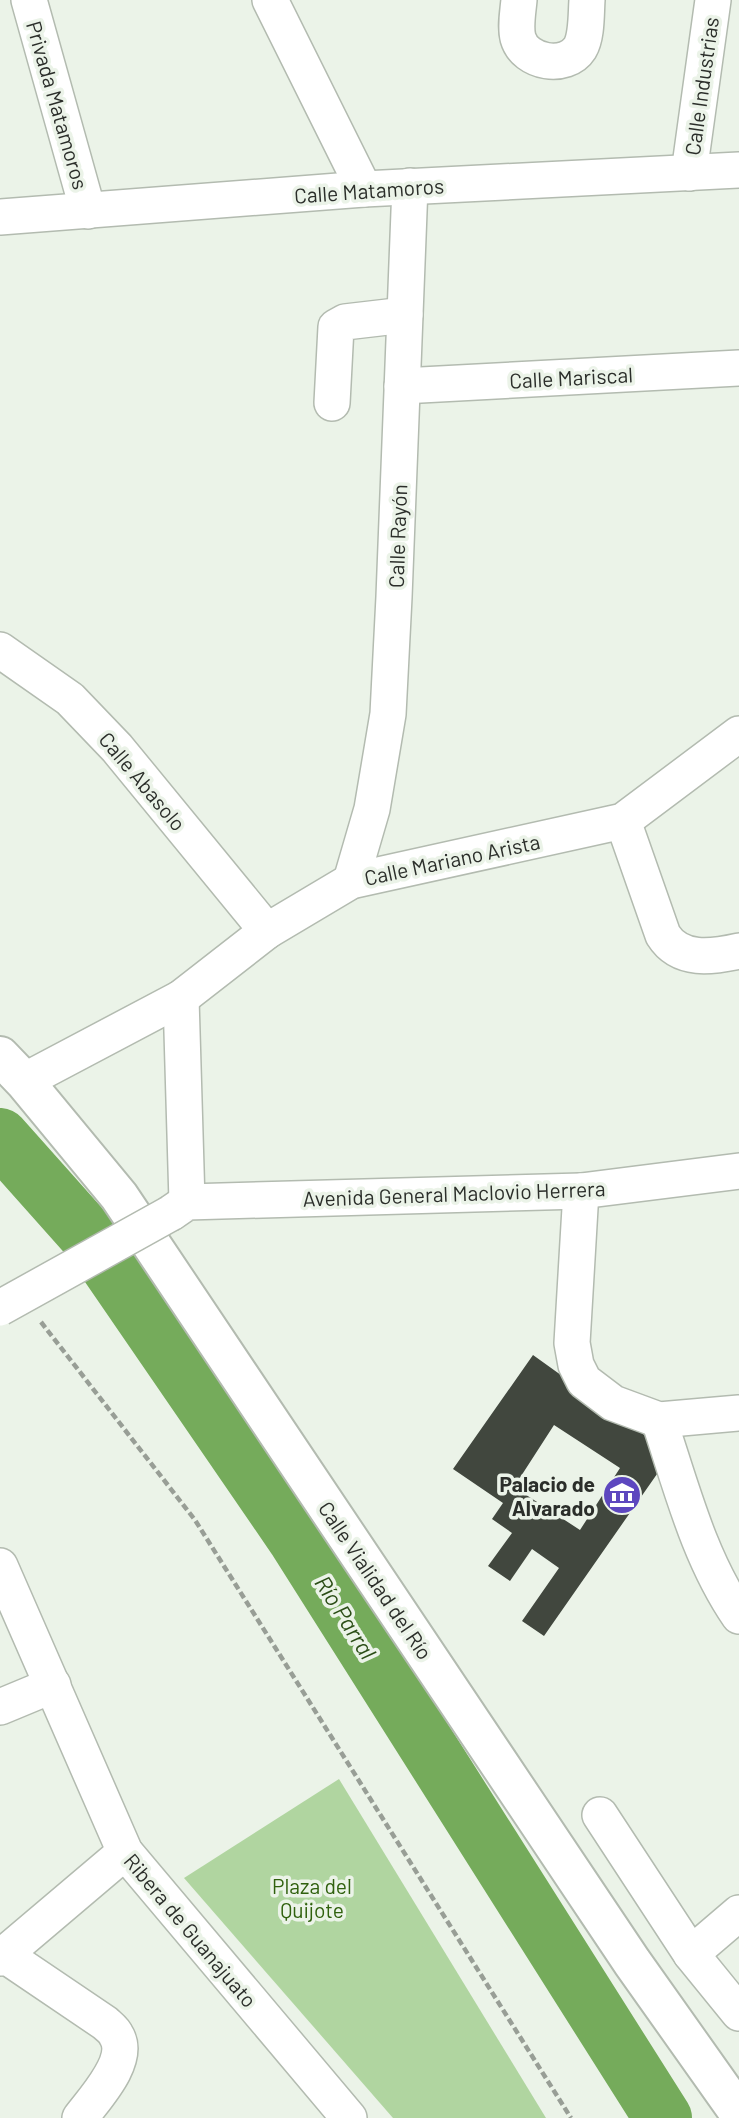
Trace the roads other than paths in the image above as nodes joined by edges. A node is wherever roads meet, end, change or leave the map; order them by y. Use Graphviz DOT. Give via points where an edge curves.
graph roads {
  1 [pos="29,0"];
  2 [pos="270,0"];
  3 [pos="519,0"];
  4 [pos="587,0"];
  5 [pos="713,0"];
  6 [pos="739,170"];
  7 [pos="689,173"];
  8 [pos="410,186"];
  9 [pos="364,189"];
  10 [pos="0,192"];
  11 [pos="88,211"];
  12 [pos="12,217"];
  13 [pos="405,314"];
  14 [pos="739,368"];
  15 [pos="402,386"];
  16 [pos="332,403"];
  17 [pos="0,650"];
  18 [pos="739,734"];
  19 [pos="623,821"];
  20 [pos="351,881"];
  21 [pos="267,931"];
  22 [pos="739,951"];
  23 [pos="181,998"];
  24 [pos="12,1069"];
  25 [pos="739,1171"];
  26 [pos="581,1191"];
  27 [pos="179,1208"];
  28 [pos="17,1310"];
  29 [pos="739,1413"];
  30 [pos="659,1420"];
  31 [pos="0,1566"];
  32 [pos="739,1616"];
  33 [pos="53,1685"];
  34 [pos="0,1707"];
  35 [pos="600,1815"];
  36 [pos="125,1852"];
  37 [pos="739,1913"];
  38 [pos="691,1954"];
  39 [pos="2,1956"];
  40 [pos="739,2014"];
  41 [pos="739,2113"];
  42 [pos="80,2118"];
  43 [pos="349,2118"];
  1 -- 11 [label="street, Privada Matamoros"];
  2 -- 9 [label="street"];
  3 -- 4 [label="street" via="518,39 526,51 542,60 559,61 571,58 581,46"];
  5 -- 7 [label="street, Calle Industrias"];
  6 -- 7 [label="street, Calle Matamoros"];
  7 -- 8 [label="street, Calle Matamoros"];
  8 -- 9 [label="street, Calle Matamoros"];
  8 -- 13 [label="street, Calle Rayón"];
  9 -- 11 [label="street, Calle Matamoros"];
  10 -- 12 [label="street"];
  11 -- 12 [label="street, Calle Matamoros"];
  13 -- 15 [label="street, Calle Rayón"];
  13 -- 16 [label="street" via="336,327"];
  14 -- 15 [label="street, Calle Mariscal"];
  15 -- 20 [label="street, Calle Rayón" via="388,714 372,809"];
  17 -- 21 [label="street, Calle Abasolo" via="70,699 117,748"];
  18 -- 19 [label="street, Calle Mariano Arista"];
  19 -- 20 [label="street, Calle Mariano Arista"];
  19 -- 22 [label="street" via="670,946 700,957"];
  20 -- 21 [label="street, Calle Mariano Arista"];
  21 -- 23 [label="street, Calle Mariano Arista"];
  23 -- 24 [label="street, Calle Mariano Arista"];
  23 -- 27 [label="street"];
  24 -- 41 [label="main road, Calle Vialidad del Río" via="119,1196 617,1939"];
  25 -- 26 [label="street, Avenida General Maclovio Herrera"];
  26 -- 27 [label="street, Avenida General Maclovio Herrera"];
  26 -- 30 [label="street" via="572,1314 576,1365 597,1393"];
  27 -- 28 [label="street, bridge"];
  29 -- 30 [label="street"];
  30 -- 32 [label="street" via="695,1525"];
  31 -- 33 [label="street, Ribera de Guanajuato"];
  33 -- 34 [label="street"];
  33 -- 36 [label="street, Ribera de Guanajuato"];
  35 -- 38 [label="street"];
  36 -- 39 [label="street"];
  36 -- 43 [label="street, Ribera de Guanajuato"];
  37 -- 38 [label="street"];
  38 -- 40 [label="street"];
  39 -- 42 [label="street" via="118,2036 117,2067"];
}
